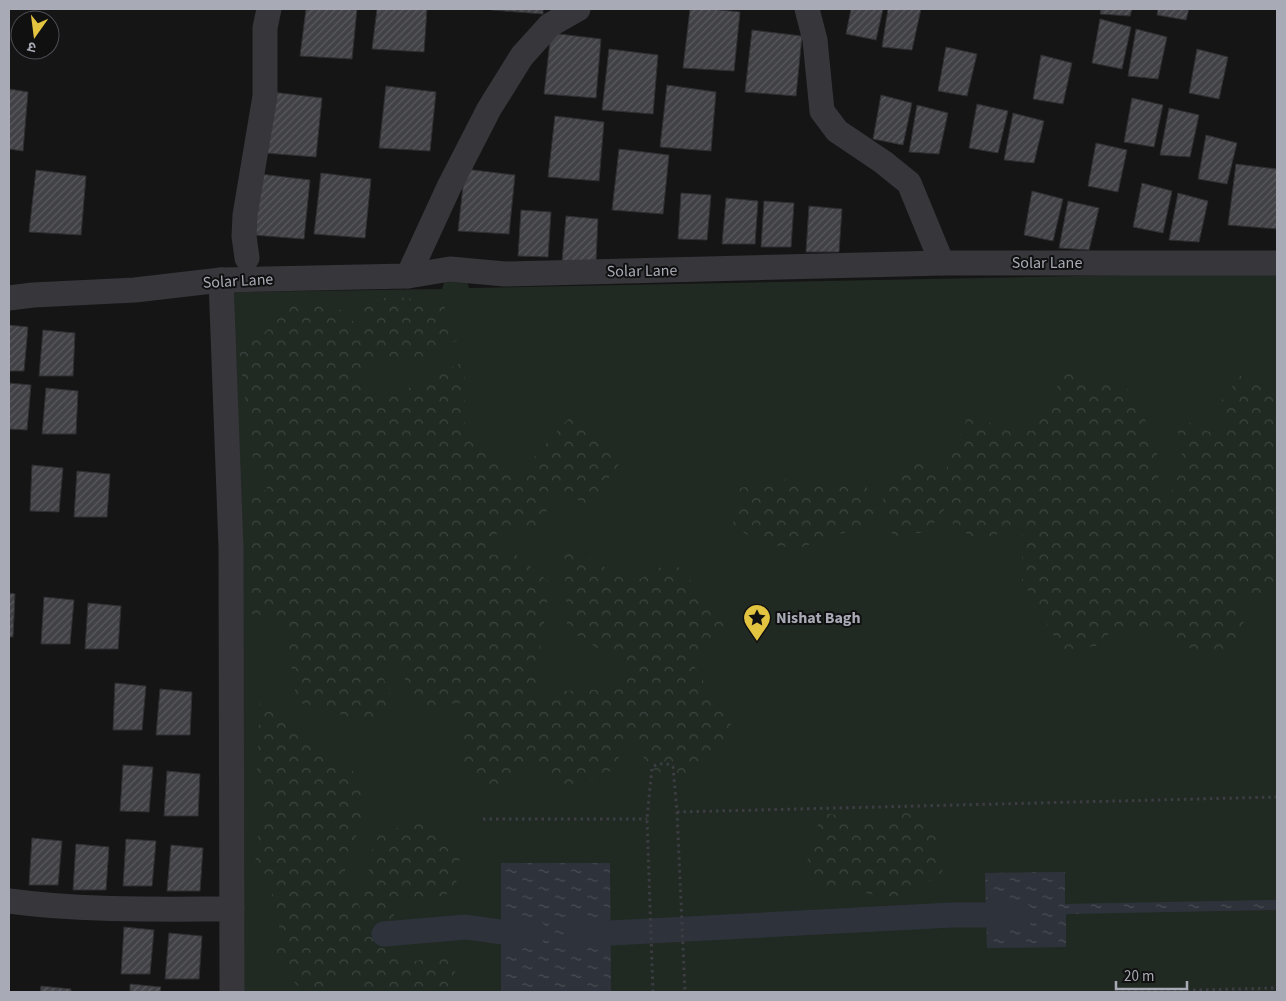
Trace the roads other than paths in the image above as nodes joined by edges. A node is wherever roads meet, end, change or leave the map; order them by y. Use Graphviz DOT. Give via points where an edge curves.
graph roads {
  1 [pos="268,9"];
  2 [pos="578,9"];
  3 [pos="807,9"];
  4 [pos="247,258"];
  5 [pos="1277,263"];
  6 [pos="942,264"];
  7 [pos="408,276"];
  8 [pos="221,280"];
  9 [pos="9,298"];
  10 [pos="9,901"];
  11 [pos="232,909"];
  12 [pos="232,992"];
  1 -- 4 [label="street" via="265,96 245,215"];
  2 -- 7 [label="street" via="550,25 522,56 449,187"];
  3 -- 6 [label="street" via="817,59 822,111 837,131 896,171 908,183"];
  5 -- 6 [label="street, Solar Lane"];
  6 -- 7 [label="street, Solar Lane" via="505,274 450,268"];
  7 -- 8 [label="street, Solar Lane"];
  8 -- 9 [label="street, Solar Lane" via="134,290"];
  8 -- 11 [label="street" via="231,548"];
  10 -- 11 [label="street" via="99,908"];
  11 -- 12 [label="street"];
}
